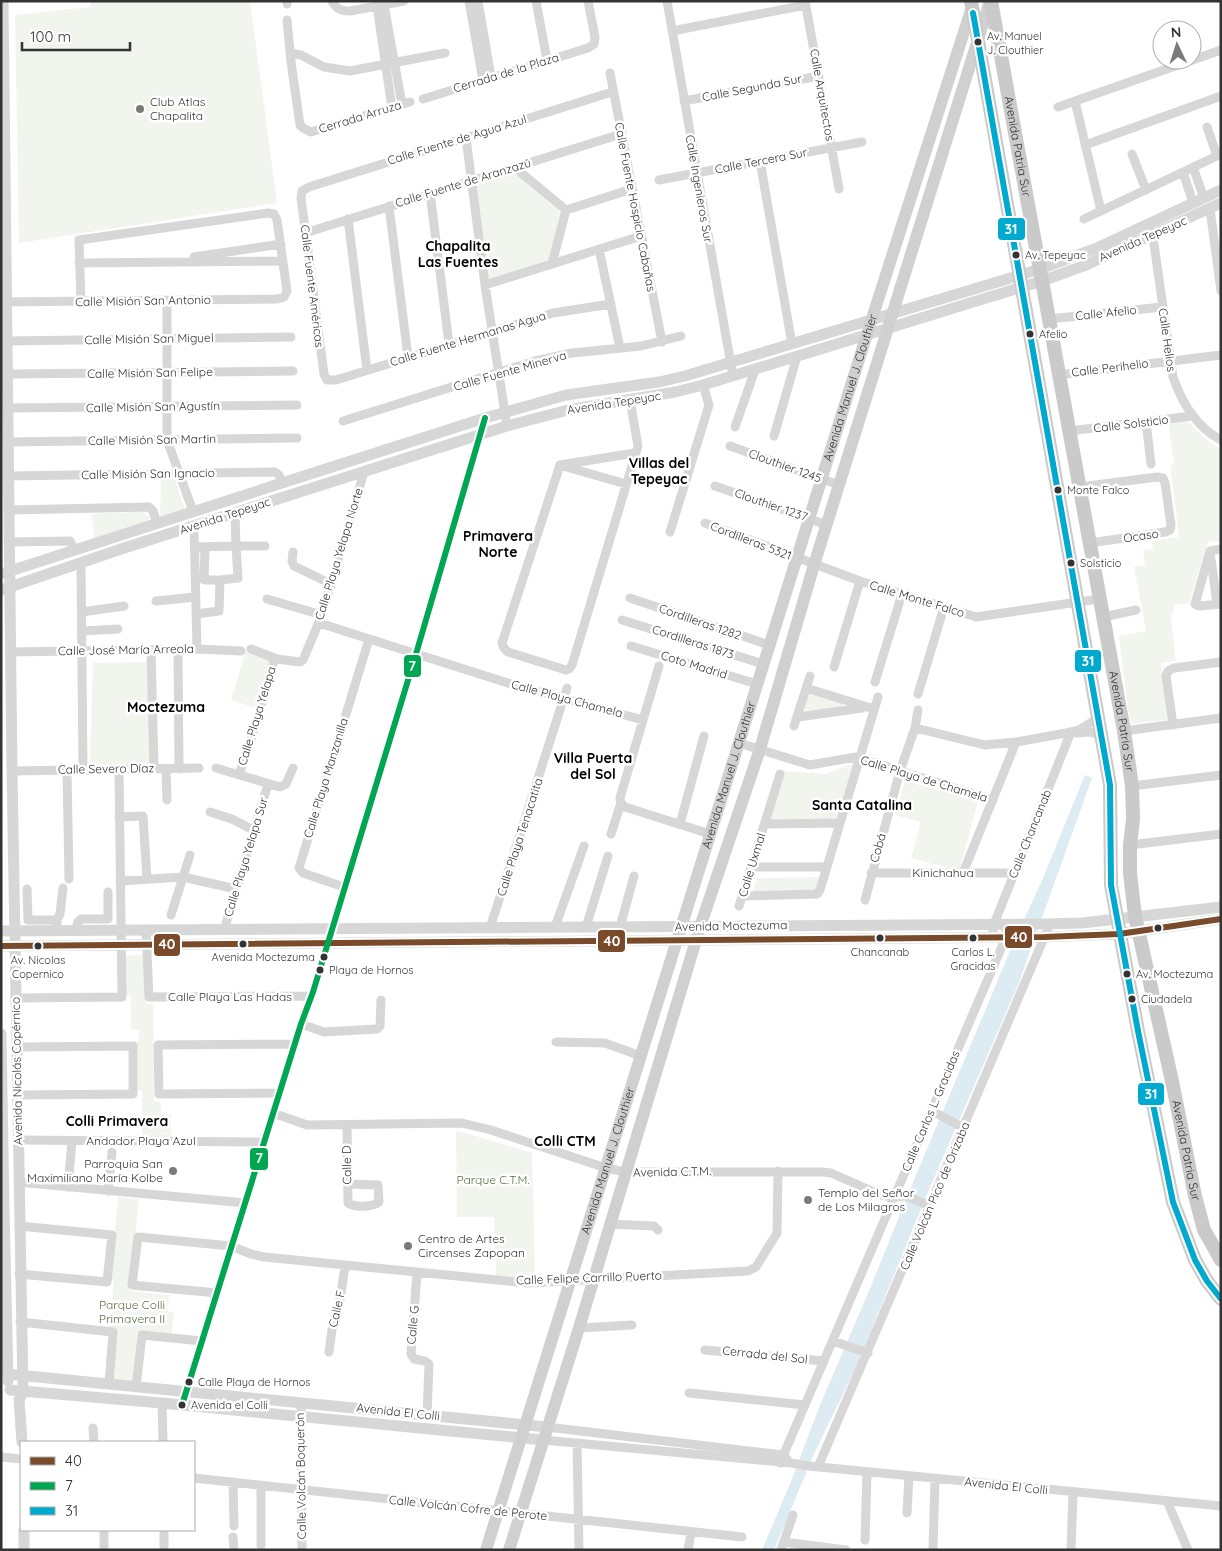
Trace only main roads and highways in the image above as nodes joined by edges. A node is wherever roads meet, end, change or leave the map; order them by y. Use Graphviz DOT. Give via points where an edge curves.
graph roads {
  1 [pos="991,1"];
  2 [pos="972,3"];
  3 [pos="978,42"];
  4 [pos="827,460"];
  5 [pos="846,465"];
  6 [pos="775,626"];
  7 [pos="794,632"];
  8 [pos="1177,1214"];
  9 [pos="1208,1237"];
  10 [pos="1221,1260"];
  11 [pos="1200,1269"];
  12 [pos="1221,1299"];
  13 [pos="486,1550"];
  14 [pos="509,1550"];
  1 -- 3 [label="main road, Avenida Manuel J. Clouthier"];
  1 -- 9 [label="main road, Avenida Patria Sur" via="1124,731 1132,786 1130,873 1135,916 1194,1196"];
  2 -- 3 [label="main road, Avenida Patria Sur"];
  2 -- 4 [label="main road, Avenida Manuel J. Clouthier"];
  3 -- 5 [label="main road, Avenida Manuel J. Clouthier"];
  3 -- 8 [label="main road, Avenida Patria Sur" via="1110,786 1111,885 1116,919"];
  4 -- 5 [label="main road"];
  4 -- 6 [label="main road, Avenida Manuel J. Clouthier"];
  5 -- 7 [label="main road, Avenida Manuel J. Clouthier"];
  6 -- 7 [label="main road"];
  6 -- 13 [label="main road, Avenida Manuel J. Clouthier"];
  7 -- 14 [label="main road, Avenida Manuel J. Clouthier"];
  8 -- 9 [label="main road" via="1195,1233"];
  8 -- 11 [label="main road, Avenida Patria Sur"];
  9 -- 10 [label="main road, Avenida Patria Sur"];
  9 -- 11 [label="main road" via="1200,1254"];
  11 -- 12 [label="main road, Avenida Patria Sur"];
}
